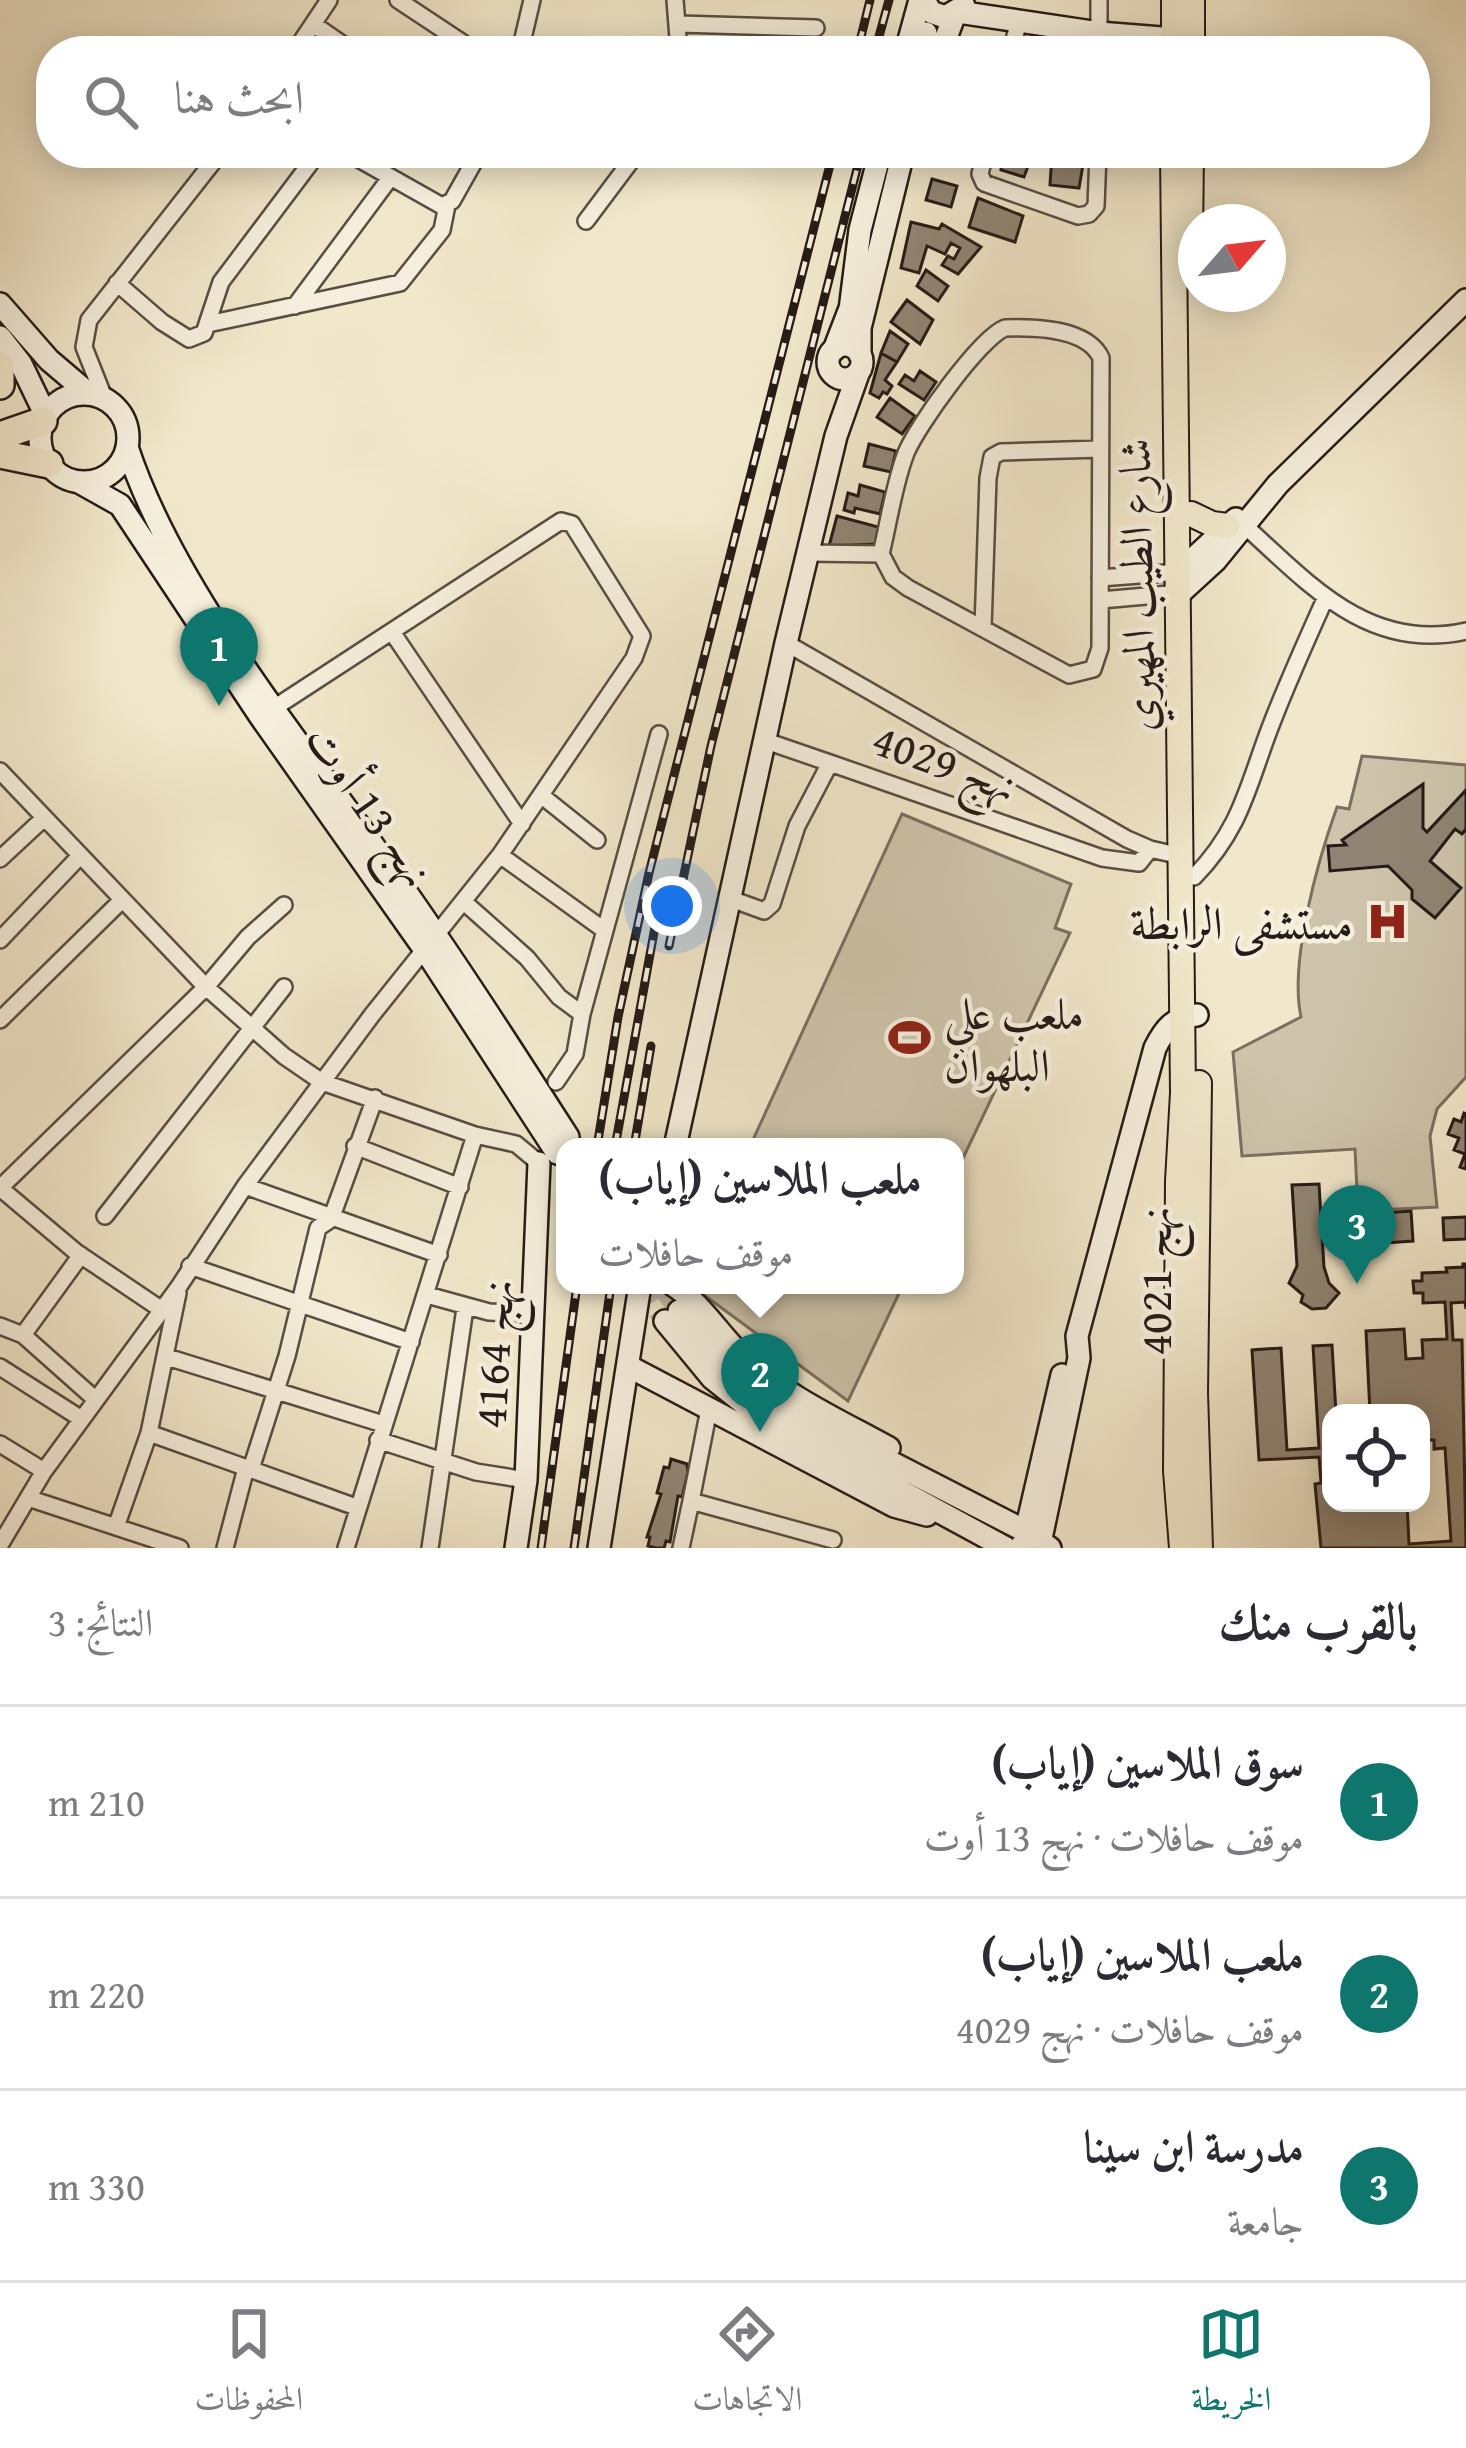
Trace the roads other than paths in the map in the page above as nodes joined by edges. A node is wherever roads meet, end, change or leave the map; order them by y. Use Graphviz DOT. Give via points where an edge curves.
graph roads {
  1 [pos="329,0"];
  2 [pos="398,0"];
  3 [pos="532,0"];
  4 [pos="675,0"];
  5 [pos="922,0"];
  6 [pos="1099,0"];
  7 [pos="1174,0"];
  8 [pos="1192,0"];
  9 [pos="967,9"];
  10 [pos="1019,21"];
  11 [pos="314,24"];
  12 [pos="679,24"];
  13 [pos="816,28"];
  14 [pos="306,36"];
  15 [pos="331,36"];
  16 [pos="452,36"];
  17 [pos="524,36"];
  18 [pos="679,36"];
  19 [pos="911,36"];
  20 [pos="939,36"];
  21 [pos="1015,36"];
  22 [pos="1076,36"];
  23 [pos="1099,36"];
  24 [pos="1179,36"];
  25 [pos="1183,36"];
  26 [pos="208,168"];
  27 [pos="307,168"];
  28 [pos="373,168"];
  29 [pos="470,168"];
  30 [pos="626,168"];
  31 [pos="876,168"];
  32 [pos="895,168"];
  33 [pos="912,168"];
  34 [pos="981,168"];
  35 [pos="1097,168"];
  36 [pos="1173,168"];
  37 [pos="1191,168"];
  38 [pos="390,178"];
  39 [pos="450,203"];
  40 [pos="586,221"];
  41 [pos="117,283"];
  42 [pos="1466,300"];
  43 [pos="0,304"];
  44 [pos="295,307"];
  45 [pos="855,319"];
  46 [pos="208,324"];
  47 [pos="0,338"];
  48 [pos="831,359"];
  49 [pos="860,363"];
  50 [pos="0,366"];
  51 [pos="0,385"];
  52 [pos="97,397"];
  53 [pos="45,418"];
  54 [pos="0,436"];
  55 [pos="836,436"];
  56 [pos="127,447"];
  57 [pos="1100,449"];
  58 [pos="0,454"];
  59 [pos="49,464"];
  60 [pos="79,482"];
  61 [pos="1191,514"];
  62 [pos="1243,519"];
  63 [pos="808,553"];
  64 [pos="881,554"];
  65 [pos="1186,576"];
  66 [pos="1100,578"];
  67 [pos="1325,599"];
  68 [pos="1101,600"];
  69 [pos="983,628"];
  70 [pos="1466,631"];
  71 [pos="392,632"];
  72 [pos="786,643"];
  73 [pos="274,708"];
  74 [pos="659,734"];
  75 [pos="766,741"];
  76 [pos="830,763"];
  77 [pos="0,771"];
  78 [pos="7,792"];
  79 [pos="542,796"];
  80 [pos="43,819"];
  81 [pos="522,824"];
  82 [pos="597,840"];
  83 [pos="1150,849"];
  84 [pos="500,855"];
  85 [pos="79,856"];
  86 [pos="0,859"];
  87 [pos="1187,867"];
  88 [pos="730,898"];
  89 [pos="121,901"];
  90 [pos="464,902"];
  91 [pos="284,905"];
  92 [pos="604,930"];
  93 [pos="0,940"];
  94 [pos="431,942"];
  95 [pos="206,987"];
  96 [pos="284,987"];
  97 [pos="582,1014"];
  98 [pos="1190,1016"];
  99 [pos="0,1021"];
  100 [pos="252,1028"];
  101 [pos="322,1082"];
  102 [pos="556,1082"];
  103 [pos="375,1098"];
  104 [pos="476,1135"];
  105 [pos="676,1138"];
  106 [pos="355,1146"];
  107 [pos="555,1151"];
  108 [pos="244,1186"];
  109 [pos="460,1187"];
  110 [pos="0,1188"];
  111 [pos="105,1216"];
  112 [pos="331,1219"];
  113 [pos="439,1255"];
  114 [pos="81,1256"];
  115 [pos="190,1266"];
  116 [pos="178,1288"];
  117 [pos="639,1294"];
  118 [pos="684,1294"];
  119 [pos="427,1295"];
  120 [pos="300,1307"];
  121 [pos="465,1308"];
  122 [pos="162,1310"];
  123 [pos="535,1314"];
  124 [pos="0,1326"];
  125 [pos="23,1335"];
  126 [pos="411,1342"];
  127 [pos="167,1357"];
  128 [pos="628,1366"];
  129 [pos="0,1367"];
  130 [pos="276,1392"];
  131 [pos="95,1399"];
  132 [pos="709,1409"];
  133 [pos="80,1418"];
  134 [pos="380,1432"];
  135 [pos="149,1433"];
  136 [pos="0,1444"];
  137 [pos="445,1462"];
  138 [pos="248,1468"];
  139 [pos="44,1471"];
  140 [pos="526,1480"];
  141 [pos="28,1498"];
  142 [pos="691,1501"];
  143 [pos="356,1507"];
  144 [pos="997,1518"];
  145 [pos="963,1525"];
  146 [pos="116,1527"];
  147 [pos="833,1540"];
  148 [pos="134,1541"];
  149 [pos="1036,1543"];
  150 [pos="997,1544"];
  151 [pos="0,1547"];
  152 [pos="180,1548"];
  153 [pos="225,1548"];
  154 [pos="346,1548"];
  155 [pos="430,1548"];
  156 [pos="517,1548"];
  157 [pos="599,1548"];
  158 [pos="681,1548"];
  159 [pos="1182,1548"];
  160 [pos="1199,1548"];
  1 -- 11 [label="street"];
  2 -- 16 [label="street"];
  3 -- 17 [label="street"];
  4 -- 12 [label="street"];
  5 -- 9 [label="main road" via="938,15"];
  5 -- 19 [label="main road"];
  6 -- 23 [label="street"];
  7 -- 24 [label="main road"];
  8 -- 25 [label="main road"];
  9 -- 10 [label="main road"];
  9 -- 20 [label="main road"];
  10 -- 21 [label="street"];
  10 -- 22 [label="main road"];
  11 -- 14 [label="street"];
  11 -- 15 [label="street"];
  12 -- 13 [label="street"];
  12 -- 18 [label="street"];
  26 -- 41 [label="street"];
  27 -- 46 [label="street" via="221,282"];
  28 -- 38 [label="street"];
  29 -- 39 [label="street"];
  30 -- 40 [label="street"];
  31 -- 45 [label="main road" via="860,230"];
  32 -- 45 [label="main road"];
  33 -- 45 [label="main road" via="898,223"];
  34 -- 35 [label="street" via="984,183 1078,216 1096,206"];
  36 -- 65 [label="main road, شارع الطيب المهيري"];
  37 -- 61 [label="main road, شارع الطيب المهيري"];
  38 -- 39 [label="street"];
  38 -- 44 [label="street"];
  39 -- 44 [label="street" via="442,230 400,283"];
  41 -- 46 [label="street" via="189,339"];
  41 -- 52 [label="street" via="85,335"];
  42 -- 62 [label="main road"];
  43 -- 52 [label="main road" via="49,360"];
  44 -- 46 [label="street"];
  45 -- 48 [label="main road"];
  45 -- 49 [label="main road"];
  47 -- 53 [label="main road"];
  48 -- 49 [label="main road" via="847,345"];
  48 -- 55 [label="main road"];
  49 -- 55 [label="main road"];
  50 -- 51 [label="highway"];
  52 -- 53 [label="main road" via="64,398"];
  52 -- 56 [label="main road" via="124,420"];
  53 -- 54 [label="highway"];
  53 -- 59 [label="main road" via="40,443"];
  55 -- 63 [label="main road"];
  56 -- 60 [label="main road" via="104,477"];
  56 -- 73 [label="main road, نهج 13 أوت" via="164,533"];
  57 -- 64 [label="street" via="1101,367 1093,344 1045,329 996,332 915,434"];
  57 -- 66 [label="street"];
  57 -- 69 [label="street" via="992,457"];
  58 -- 59 [label="highway"];
  59 -- 60 [label="main road"];
  60 -- 94 [label="main road, نهج 13 أوت" via="120,506 260,716"];
  61 -- 62 [label="main road"];
  61 -- 65 [label="main road, شارع الطيب المهيري"];
  62 -- 65 [label="main road"];
  62 -- 67 [label="street"];
  63 -- 64 [label="street"];
  63 -- 72 [label="main road"];
  64 -- 69 [label="street" via="897,581"];
  65 -- 66 [label="street"];
  65 -- 68 [label="street"];
  65 -- 87 [label="main road, شارع الطيب المهيري"];
  66 -- 68 [label="street"];
  67 -- 70 [label="street" via="1385,628"];
  67 -- 87 [label="street" via="1234,827 1220,851"];
  68 -- 69 [label="street" via="1098,660 1078,675"];
  71 -- 73 [label="street"];
  71 -- 79 [label="street" via="561,521 572,524 643,637"];
  71 -- 81 [label="street"];
  72 -- 75 [label="main road"];
  72 -- 83 [label="street"];
  73 -- 94 [label="main road, نهج 13 أوت"];
  74 -- 92 [label="street"];
  75 -- 76 [label="street"];
  75 -- 88 [label="main road"];
  76 -- 83 [label="street, نهج 4029" via="1102,858 1139,862"];
  76 -- 88 [label="street, نهج 4029" via="797,826 772,904 764,910"];
  77 -- 78 [label="street"];
  78 -- 80 [label="street"];
  79 -- 81 [label="street"];
  79 -- 82 [label="street"];
  80 -- 85 [label="street"];
  80 -- 86 [label="street"];
  81 -- 84 [label="street"];
  83 -- 87 [label="street"];
  84 -- 90 [label="street"];
  84 -- 92 [label="street"];
  85 -- 89 [label="street"];
  85 -- 93 [label="street"];
  87 -- 98 [label="main road, شارع الطيب المهيري"];
  88 -- 105 [label="main road"];
  89 -- 95 [label="street"];
  89 -- 99 [label="street"];
  90 -- 94 [label="street"];
  90 -- 97 [label="street"];
  91 -- 95 [label="street"];
  92 -- 97 [label="street"];
  94 -- 101 [label="street"];
  94 -- 107 [label="main road"];
  95 -- 100 [label="street"];
  95 -- 110 [label="street"];
  96 -- 100 [label="street"];
  97 -- 102 [label="street" via="575,1054"];
  98 -- 149 [label="main road" via="1169,1025 1155,1048 1077,1336 1079,1358"];
  98 -- 159 [label="main road, نهج 4021" via="1176,1471"];
  98 -- 160 [label="main road, نهج 4021"];
  100 -- 101 [label="street"];
  100 -- 111 [label="street"];
  101 -- 103 [label="street"];
  101 -- 108 [label="street"];
  103 -- 104 [label="street"];
  103 -- 106 [label="street"];
  104 -- 107 [label="street"];
  104 -- 109 [label="street"];
  106 -- 109 [label="street"];
  106 -- 112 [label="street"];
  107 -- 123 [label="main road, نهج 4164"];
  108 -- 112 [label="street"];
  108 -- 115 [label="street"];
  109 -- 113 [label="street"];
  110 -- 114 [label="street"];
  112 -- 113 [label="street"];
  112 -- 120 [label="street" via="318,1228"];
  113 -- 119 [label="street"];
  114 -- 122 [label="street"];
  114 -- 125 [label="street"];
  115 -- 116 [label="street"];
  115 -- 120 [label="street"];
  116 -- 122 [label="street"];
  116 -- 127 [label="street"];
  117 -- 128 [label="main road"];
  118 -- 144 [label="main road" via="773,1382 973,1496"];
  119 -- 121 [label="street"];
  119 -- 126 [label="street"];
  120 -- 126 [label="street"];
  120 -- 130 [label="street"];
  121 -- 123 [label="street"];
  121 -- 137 [label="street"];
  122 -- 131 [label="street"];
  123 -- 140 [label="main road, نهج 4164"];
  124 -- 125 [label="street"];
  125 -- 131 [label="street"];
  126 -- 134 [label="street"];
  127 -- 130 [label="street"];
  127 -- 135 [label="street"];
  128 -- 132 [label="main road"];
  128 -- 157 [label="main road"];
  129 -- 133 [label="street"];
  130 -- 134 [label="street"];
  130 -- 138 [label="street"];
  131 -- 133 [label="street"];
  132 -- 142 [label="street"];
  132 -- 145 [label="main road" via="894,1506"];
  133 -- 139 [label="street"];
  134 -- 137 [label="street"];
  134 -- 143 [label="street"];
  135 -- 138 [label="street"];
  135 -- 146 [label="street"];
  136 -- 139 [label="street"];
  137 -- 140 [label="street"];
  137 -- 155 [label="street"];
  138 -- 143 [label="street"];
  138 -- 153 [label="street"];
  139 -- 141 [label="street"];
  140 -- 156 [label="main road, نهج 4164"];
  141 -- 146 [label="street"];
  141 -- 151 [label="street"];
  142 -- 147 [label="street"];
  142 -- 158 [label="street"];
  143 -- 154 [label="street"];
  144 -- 145 [label="main road" via="766,1398 672,1316 712,1378 752,1410"];
  144 -- 149 [label="main road"];
  145 -- 150 [label="main road"];
  146 -- 148 [label="street"];
  148 -- 152 [label="street"];
}
